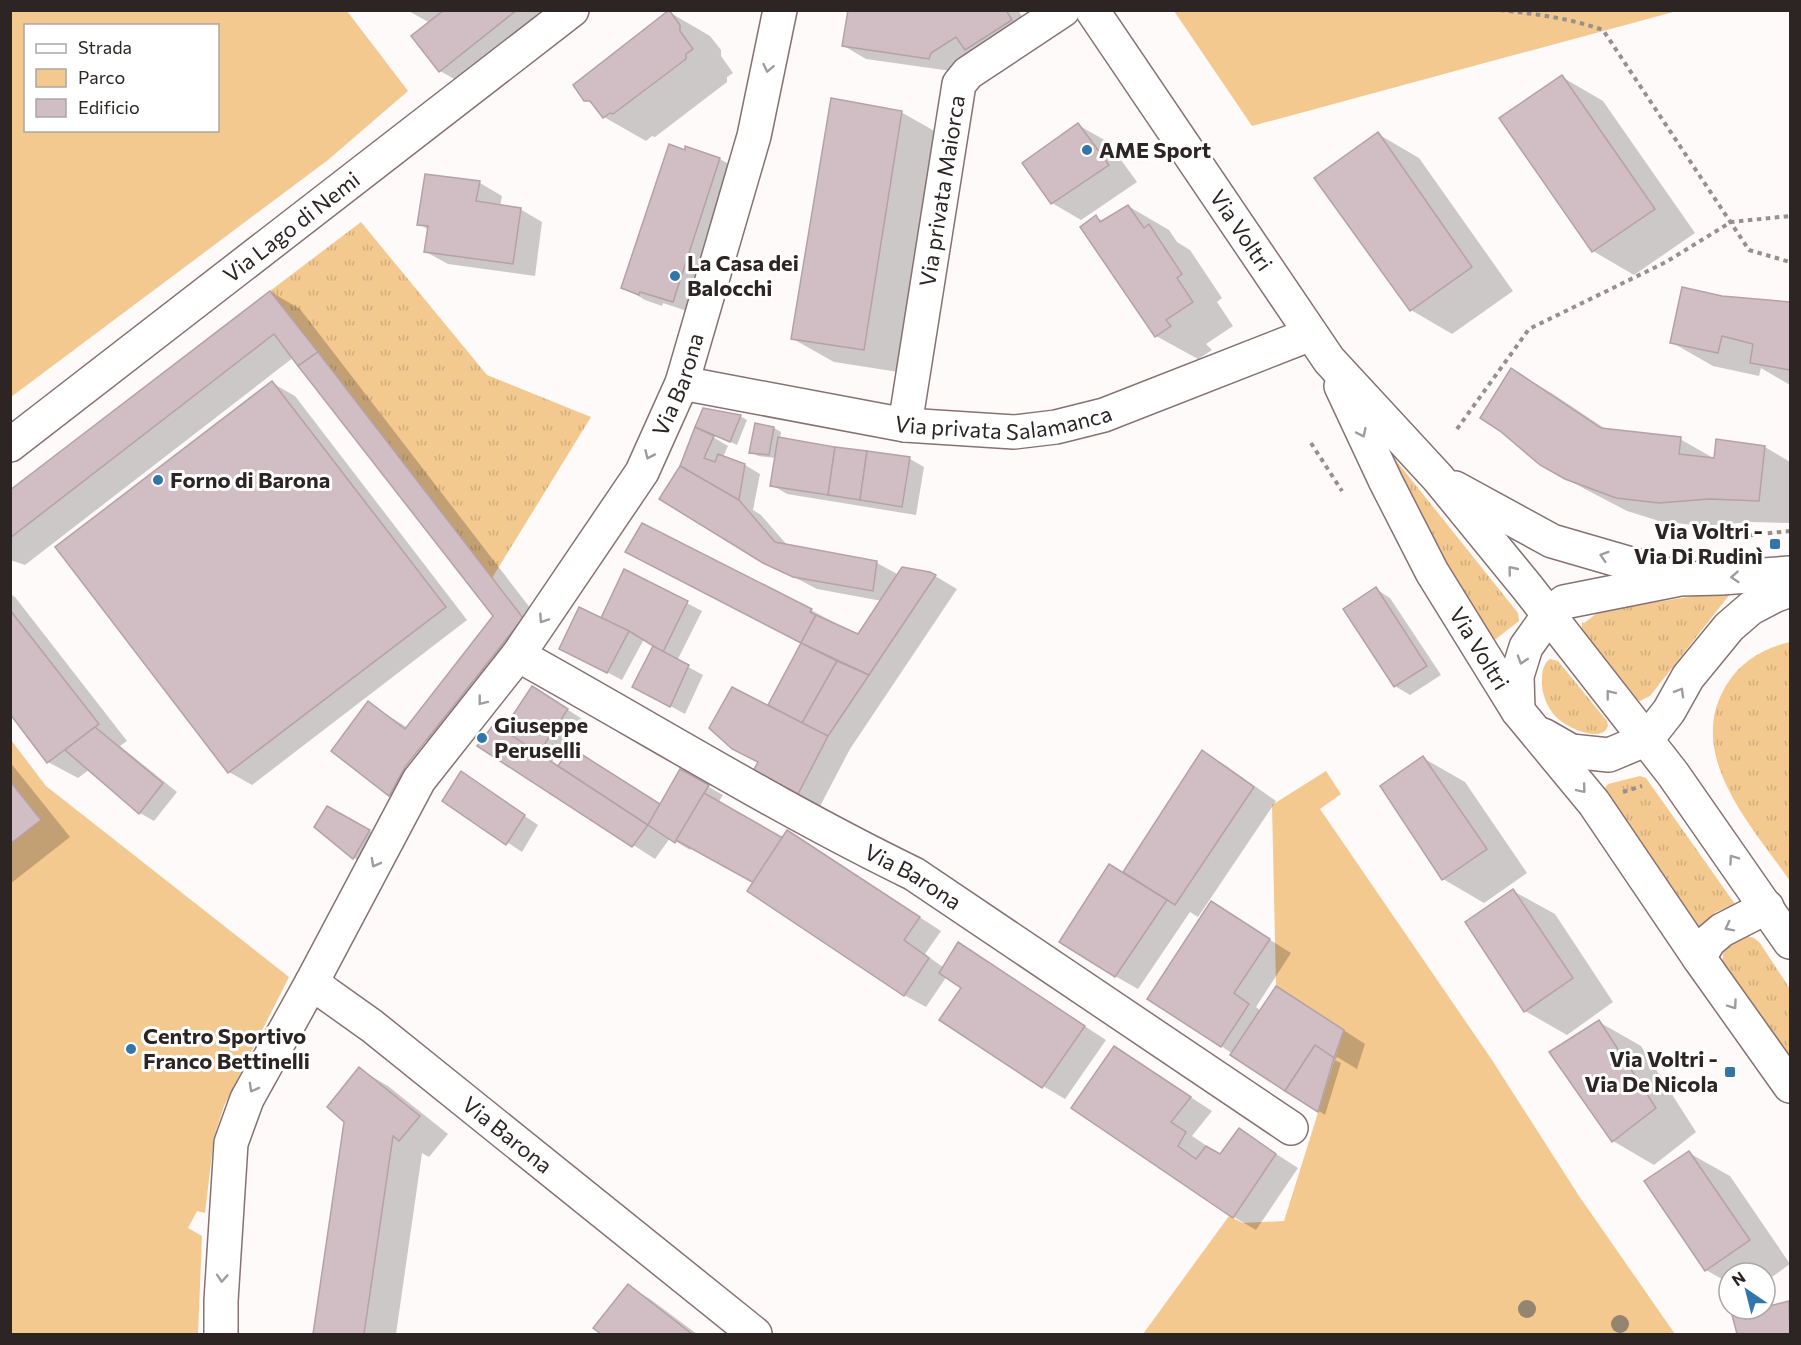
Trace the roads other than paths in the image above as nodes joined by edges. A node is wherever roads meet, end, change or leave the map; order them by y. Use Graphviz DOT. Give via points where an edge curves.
graph roads {
  1 [pos="573,10"];
  2 [pos="780,10"];
  3 [pos="1064,10"];
  4 [pos="1092,10"];
  5 [pos="1311,334"];
  6 [pos="1329,360"];
  7 [pos="682,383"];
  8 [pos="905,425"];
  9 [pos="10,445"];
  10 [pos="1438,478"];
  11 [pos="1791,573"];
  12 [pos="1680,579"];
  13 [pos="1791,590"];
  14 [pos="1548,616"];
  15 [pos="518,655"];
  16 [pos="1525,719"];
  17 [pos="1647,739"];
  18 [pos="1767,907"];
  19 [pos="1791,942"];
  20 [pos="1699,958"];
  21 [pos="312,982"];
  22 [pos="1791,1086"];
  23 [pos="1291,1128"];
  24 [pos="221,1335"];
  25 [pos="755,1335"];
  1 -- 9 [label="street, Via Lago di Nemi"];
  2 -- 7 [label="street, Via Barona, one-way" via="754,136"];
  3 -- 8 [label="street, Via privata Maiorca" via="970,72 959,84"];
  4 -- 5 [label="street, Via Voltri"];
  5 -- 6 [label="street, Via Voltri"];
  5 -- 8 [label="street, Via privata Salamanca" via="1104,415 1056,427 1014,432"];
  6 -- 10 [label="street, Via Voltri"];
  6 -- 16 [label="street, Via Voltri, one-way" via="1432,572"];
  7 -- 8 [label="street, Via privata Salamanca"];
  7 -- 15 [label="street, Via Barona, one-way" via="642,472"];
  12 -- 10 [label="street, one-way" via="1552,541"];
  14 -- 10 [label="street, Via Voltri, one-way"];
  11 -- 12 [label="street, one-way"];
  12 -- 14 [label="street" via="1567,601"];
  17 -- 13 [label="street, one-way" via="1688,677 1730,627 1751,608"];
  14 -- 16 [label="street, Via Voltri, one-way" via="1526,647 1517,676"];
  17 -- 14 [label="street, Via Voltri, one-way"];
  15 -- 21 [label="street, Via Barona, one-way" via="419,780"];
  15 -- 23 [label="street, Via Barona" via="747,786 914,874"];
  16 -- 17 [label="street, Via Voltri" via="1572,751 1609,756"];
  16 -- 20 [label="street, Via Voltri, one-way" via="1594,803"];
  18 -- 17 [label="street, Via Voltri, one-way"];
  18 -- 19 [label="street, Via Voltri"];
  18 -- 20 [label="street, one-way" via="1722,930 1709,941"];
  20 -- 22 [label="street, Via Voltri, one-way"];
  21 -- 24 [label="street, Via Barona, one-way" via="246,1099 231,1143"];
  21 -- 25 [label="street, Via Barona"];
}
